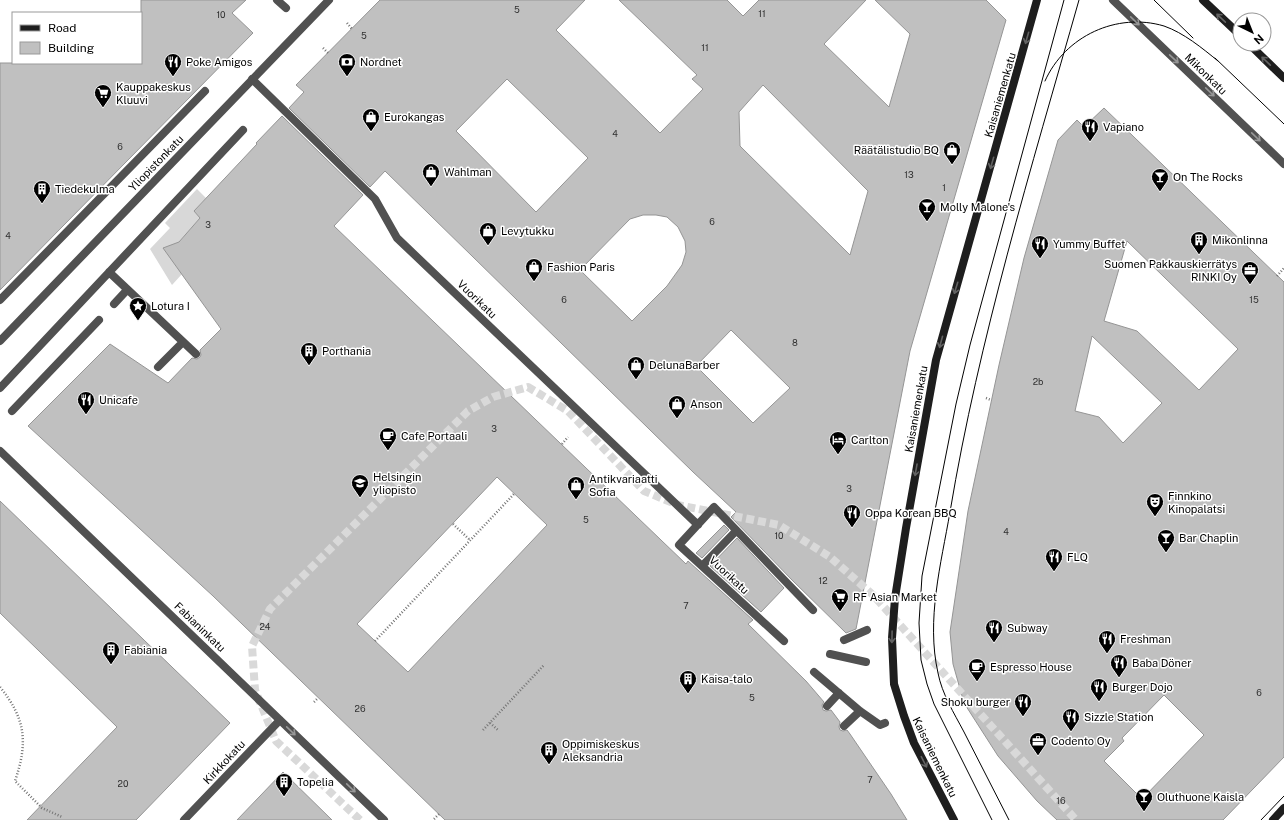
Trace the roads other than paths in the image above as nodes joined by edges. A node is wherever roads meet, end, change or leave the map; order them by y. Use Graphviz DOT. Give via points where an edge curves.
graph roads {
  1 [pos="277,0"];
  2 [pos="329,0"];
  3 [pos="1037,0"];
  4 [pos="1113,0"];
  5 [pos="1203,0"];
  6 [pos="286,8"];
  7 [pos="1232,28"];
  8 [pos="1257,52"];
  9 [pos="1284,78"];
  10 [pos="252,79"];
  11 [pos="205,91"];
  12 [pos="243,130"];
  13 [pos="1284,164"];
  14 [pos="110,272"];
  15 [pos="127,290"];
  16 [pos="0,300"];
  17 [pos="114,304"];
  18 [pos="99,320"];
  19 [pos="0,341"];
  20 [pos="183,342"];
  21 [pos="196,354"];
  22 [pos="158,367"];
  23 [pos="0,388"];
  24 [pos="12,410"];
  25 [pos="0,451"];
  26 [pos="698,525"];
  27 [pos="736,531"];
  28 [pos="702,566"];
  29 [pos="813,610"];
  30 [pos="867,630"];
  31 [pos="844,640"];
  32 [pos="784,641"];
  33 [pos="830,654"];
  34 [pos="866,662"];
  35 [pos="814,672"];
  36 [pos="839,693"];
  37 [pos="827,706"];
  38 [pos="860,711"];
  39 [pos="280,720"];
  40 [pos="885,723"];
  41 [pos="844,726"];
  42 [pos="1284,808"];
  43 [pos="184,820"];
  44 [pos="384,820"];
  45 [pos="954,820"];
  46 [pos="1273,820"];
  1 -- 6 [label="street"];
  2 -- 10 [label="street, Yliopistonkatu"];
  3 -- 45 [label="main road, Kaisaniemenkatu, one-way" via="936,360 895,598 892,638 894,684 914,743"];
  4 -- 13 [label="street, Mikonkatu, one-way"];
  7 -- 5 [label="main road, one-way"];
  9 -- 8 [label="main road, one-way"];
  10 -- 19 [label="street, Yliopistonkatu"];
  10 -- 26 [label="street, Vuorikatu" via="375,199 397,238"];
  11 -- 16 [label="street"];
  12 -- 14 [label="street"];
  14 -- 15 [label="street"];
  14 -- 23 [label="street"];
  15 -- 17 [label="street"];
  15 -- 20 [label="street"];
  18 -- 24 [label="street"];
  20 -- 21 [label="street"];
  20 -- 22 [label="street"];
  25 -- 39 [label="street, Fabianinkatu"];
  26 -- 27 [label="street, Vuorikatu" via="714,507"];
  26 -- 28 [label="street, Vuorikatu" via="679,545"];
  27 -- 28 [label="street"];
  27 -- 29 [label="street, Vuorikatu"];
  28 -- 32 [label="street, Vuorikatu"];
  30 -- 31 [label="street"];
  33 -- 34 [label="street"];
  35 -- 36 [label="street"];
  36 -- 37 [label="street"];
  36 -- 38 [label="street"];
  38 -- 40 [label="street" via="880,725"];
  38 -- 41 [label="street"];
  39 -- 43 [label="street, Kirkkokatu"];
  39 -- 44 [label="street, Fabianinkatu, one-way"];
  42 -- 46 [label="main road"];
}
